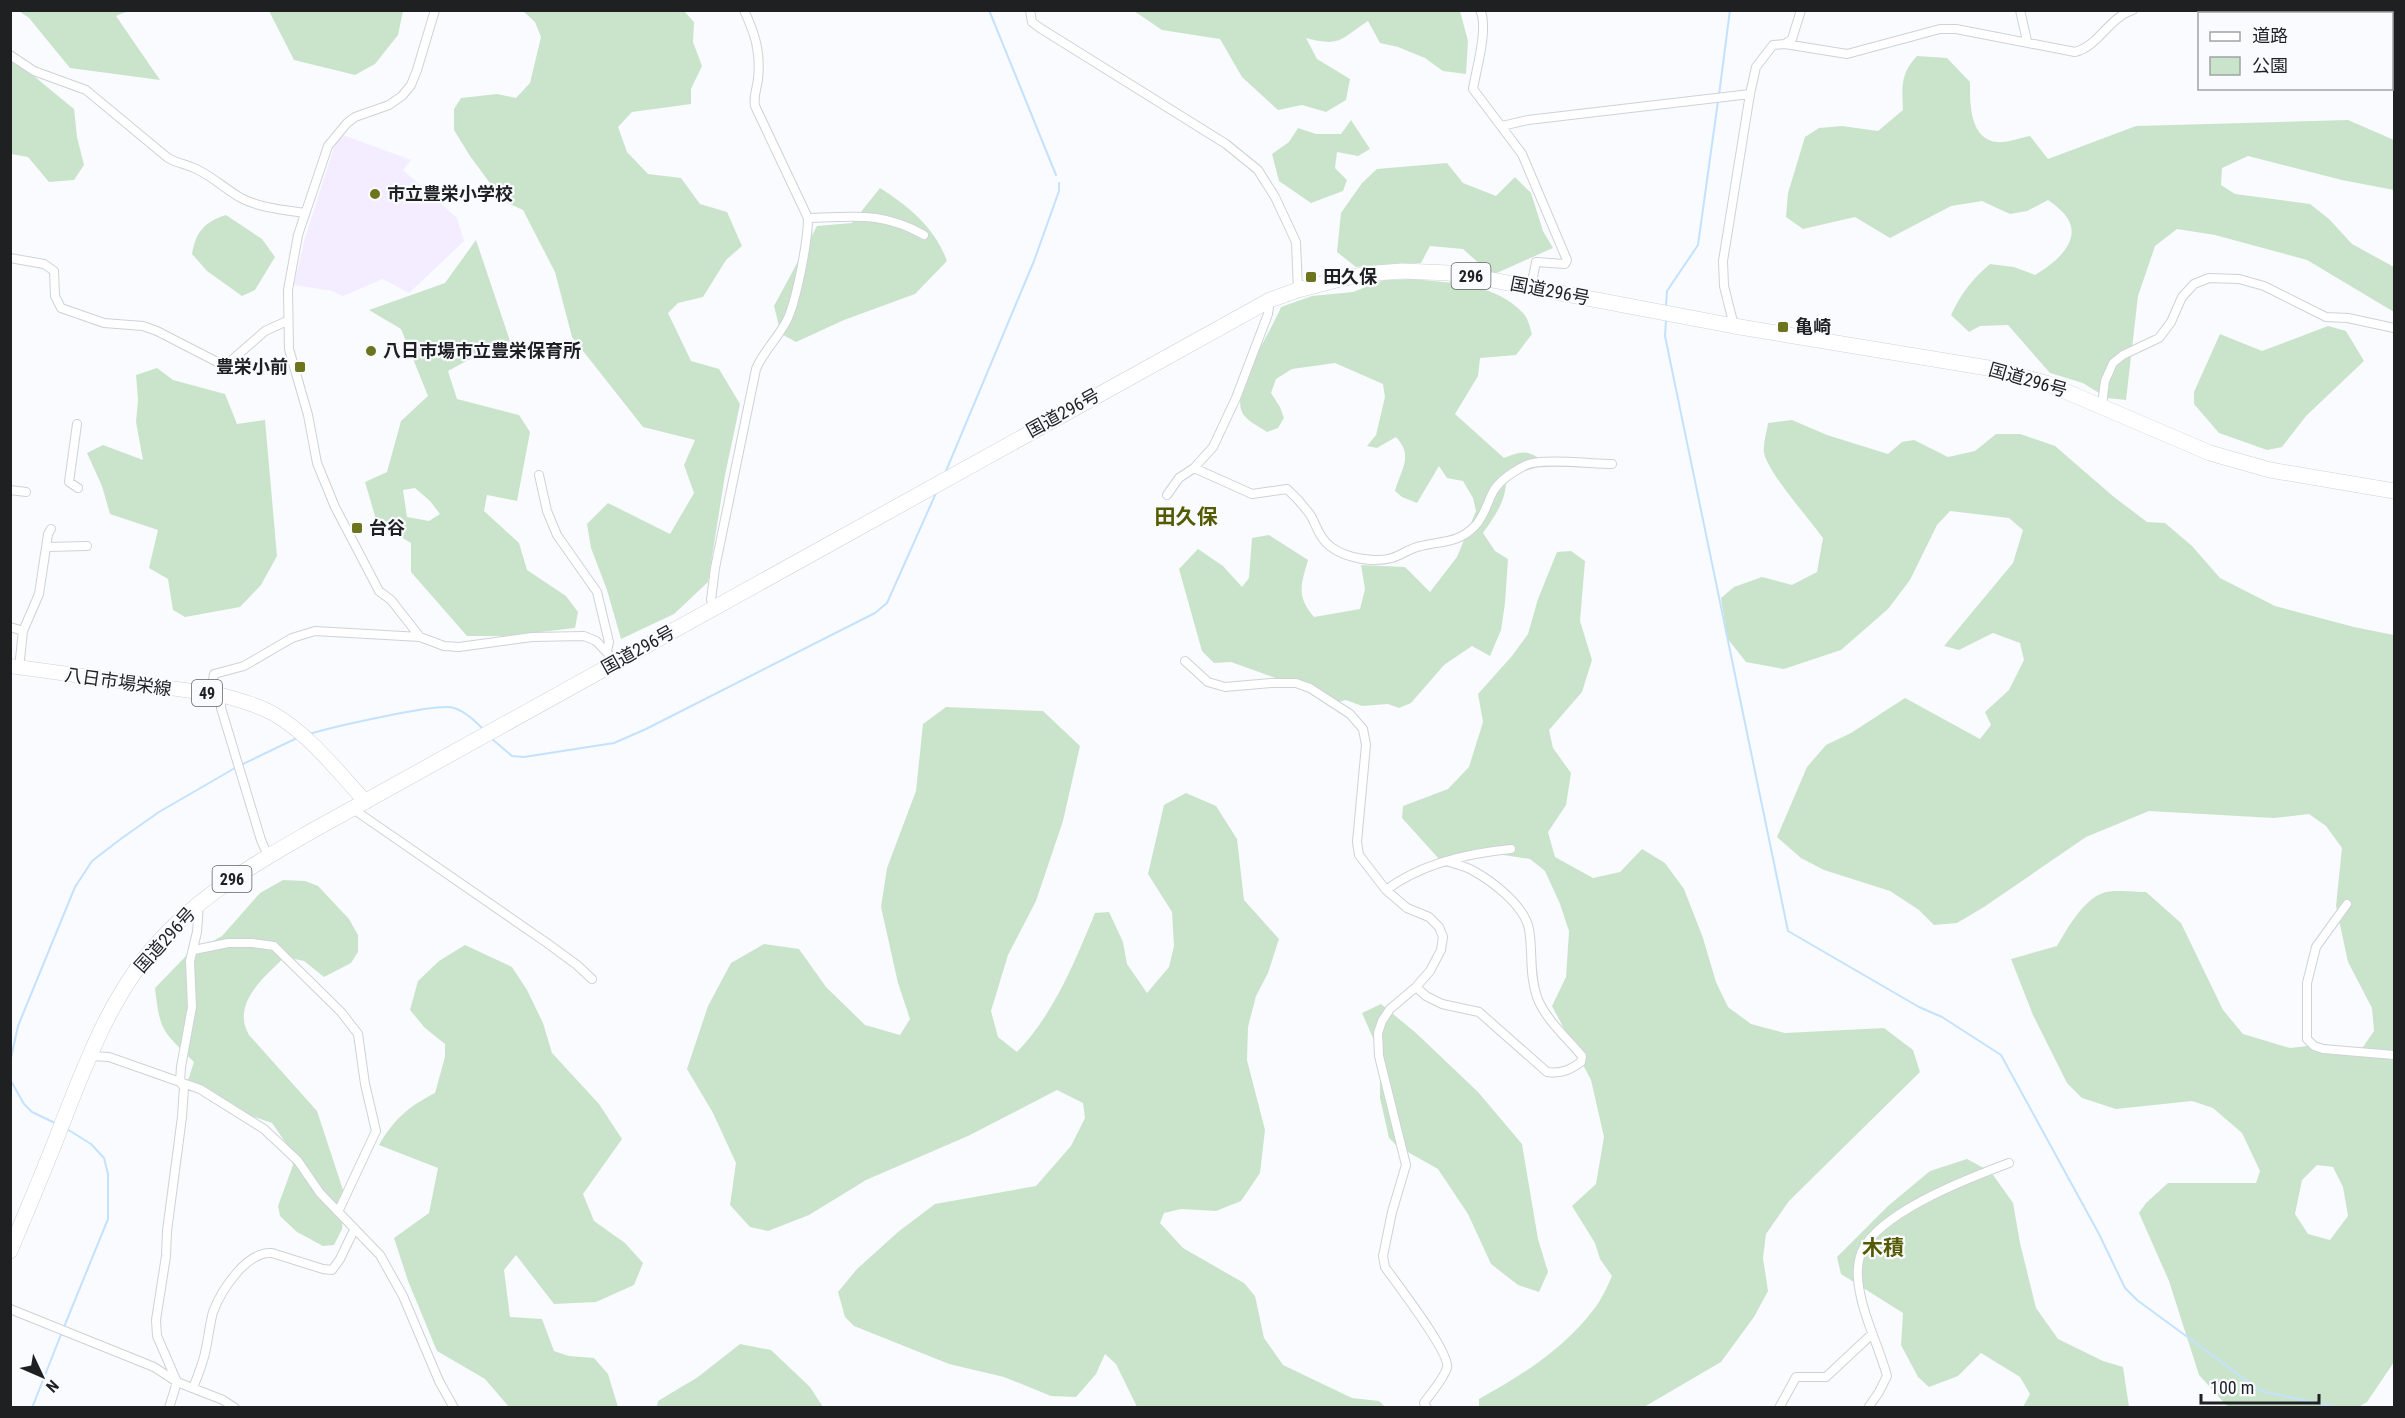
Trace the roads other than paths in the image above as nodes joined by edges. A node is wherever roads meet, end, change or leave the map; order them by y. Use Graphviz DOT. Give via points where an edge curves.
graph roads {
  1 [pos="435,10"];
  2 [pos="744,10"];
  3 [pos="1030,10"];
  4 [pos="1480,10"];
  5 [pos="1801,10"];
  6 [pos="2020,10"];
  7 [pos="2133,10"];
  8 [pos="2027,41"];
  9 [pos="1785,44"];
  10 [pos="10,55"];
  11 [pos="1750,94"];
  12 [pos="1502,126"];
  13 [pos="305,213"];
  14 [pos="808,218"];
  15 [pos="924,235"];
  16 [pos="10,258"];
  17 [pos="1534,287"];
  18 [pos="1298,290"];
  19 [pos="1270,300"];
  20 [pos="287,321"];
  21 [pos="1734,326"];
  22 [pos="2394,328"];
  23 [pos="2102,405"];
  24 [pos="77,424"];
  25 [pos="1611,464"];
  26 [pos="1194,468"];
  27 [pos="538,475"];
  28 [pos="78,488"];
  29 [pos="10,490"];
  30 [pos="2394,491"];
  31 [pos="26,492"];
  32 [pos="1167,495"];
  33 [pos="51,529"];
  34 [pos="87,546"];
  35 [pos="47,547"];
  36 [pos="715,608"];
  37 [pos="10,627"];
  38 [pos="23,631"];
  39 [pos="420,638"];
  40 [pos="611,657"];
  41 [pos="1185,661"];
  42 [pos="15,667"];
  43 [pos="216,694"];
  44 [pos="360,805"];
  45 [pos="1511,849"];
  46 [pos="268,856"];
  47 [pos="1446,861"];
  48 [pos="1386,890"];
  49 [pos="199,903"];
  50 [pos="2347,904"];
  51 [pos="194,950"];
  52 [pos="592,979"];
  53 [pos="1416,987"];
  54 [pos="2394,1055"];
  55 [pos="90,1056"];
  56 [pos="180,1082"];
  57 [pos="2009,1163"];
  58 [pos="338,1212"];
  59 [pos="354,1230"];
  60 [pos="10,1251"];
  61 [pos="10,1309"];
  62 [pos="1871,1335"];
  63 [pos="177,1382"];
  64 [pos="194,1388"];
  65 [pos="169,1407"];
  66 [pos="235,1407"];
  67 [pos="454,1407"];
  68 [pos="1427,1407"];
  69 [pos="1779,1407"];
  70 [pos="1868,1407"];
  1 -- 13 [label="street" via="411,85 389,105 355,117 336,134 328,146"];
  2 -- 14 [label="street" via="760,54 754,106"];
  3 -- 18 [label="street" via="1032,22 1040,28 1226,144 1258,170 1296,242"];
  4 -- 12 [label="street" via="1484,30 1473,89"];
  5 -- 9 [label="street" via="1792,39"];
  6 -- 8 [label="street"];
  7 -- 8 [label="street" via="2116,19 2085,49 2075,52"];
  8 -- 9 [label="street" via="1940,29 1847,54"];
  9 -- 11 [label="street" via="1773,45 1761,59"];
  10 -- 13 [label="street" via="34,71 86,90 168,158 217,180 243,199"];
  11 -- 12 [label="street"];
  11 -- 21 [label="street" via="1723,261 1724,286"];
  12 -- 17 [label="street" via="1522,154 1567,260 1565,264 1536,262"];
  13 -- 20 [label="street" via="294,251"];
  14 -- 15 [label="street" via="882,217"];
  14 -- 36 [label="street" via="788,320 756,369 715,568 711,600"];
  16 -- 20 [label="street" via="44,264 54,271 55,296 61,308 104,323 157,331 225,366 265,331"];
  17 -- 18 [label="highway, 国道296号 / 296" via="1449,273 1402,271 1344,278"];
  17 -- 21 [label="highway, 国道296号 / 296"];
  18 -- 19 [label="highway, 国道296号 / 296"];
  19 -- 26 [label="street" via="1268,315 1227,421 1213,447"];
  19 -- 36 [label="highway, 国道296号 / 296"];
  20 -- 39 [label="street" via="289,349 317,463 335,507 379,591 391,600"];
  21 -- 23 [label="highway, 国道296号 / 296" via="1988,368 2046,382"];
  22 -- 23 [label="street" via="2348,318 2326,318 2264,286 2239,279 2209,278 2194,284 2182,297 2159,338 2113,363 2105,381"];
  23 -- 30 [label="highway, 国道296号 / 296" via="2210,453 2270,470"];
  24 -- 28 [label="street" via="69,482"];
  25 -- 26 [label="street" via="1528,464 1495,489 1476,525 1464,536 1371,560 1331,547 1287,489 1252,494"];
  26 -- 32 [label="street" via="1179,478"];
  27 -- 40 [label="street" via="557,535 597,592"];
  29 -- 31 [label="street"];
  33 -- 35 [label="street"];
  34 -- 35 [label="street"];
  35 -- 38 [label="street" via="39,594"];
  36 -- 40 [label="highway, 国道296号 / 296"];
  37 -- 38 [label="street"];
  38 -- 42 [label="street"];
  39 -- 40 [label="street" via="459,647 532,637 584,636 596,640"];
  39 -- 43 [label="street" via="306,633 244,666 214,674"];
  40 -- 44 [label="highway, 国道296号 / 296"];
  41 -- 48 [label="street" via="1208,682 1226,687 1296,683 1310,688 1350,714 1364,729 1366,746 1357,842 1359,855"];
  42 -- 43 [label="main road, 八日市場栄線 / 49"];
  43 -- 44 [label="main road, 八日市場栄線 / 49" via="273,714 291,726 310,743"];
  43 -- 46 [label="street"];
  44 -- 46 [label="highway, 国道296号 / 296"];
  44 -- 52 [label="street"];
  45 -- 47 [label="street"];
  46 -- 49 [label="highway, 国道296号 / 296"];
  47 -- 48 [label="street" via="1424,868"];
  47 -- 53 [label="street" via="1488,881 1524,914 1538,1000 1581,1056 1581,1062 1559,1073 1547,1071 1479,1012 1442,1004"];
  48 -- 53 [label="street" via="1407,908 1429,917 1443,937 1430,972"];
  49 -- 51 [label="street"];
  49 -- 55 [label="highway, 国道296号 / 296" via="167,932 130,979"];
  50 -- 54 [label="street" via="2316,947 2307,982 2307,1039 2323,1048"];
  51 -- 56 [label="street" via="190,961 192,1007"];
  51 -- 58 [label="street" via="228,944 274,946 358,1034 376,1131"];
  53 -- 68 [label="street" via="1390,1010 1378,1033 1379,1056 1406,1165 1383,1256 1385,1267 1447,1360 1447,1368 1424,1403"];
  55 -- 56 [label="street" via="109,1057"];
  55 -- 60 [label="highway, 国道296号 / 296"];
  56 -- 58 [label="street" via="200,1089 264,1129 298,1161"];
  56 -- 63 [label="street" via="182,1117 156,1320 157,1336"];
  57 -- 62 [label="street" via="1922,1201 1866,1243 1858,1281"];
  58 -- 59 [label="street"];
  59 -- 64 [label="street" via="332,1270 264,1252 248,1260 217,1304"];
  59 -- 67 [label="street" via="380,1255"];
  61 -- 63 [label="street" via="154,1367"];
  62 -- 69 [label="street" via="1826,1377 1796,1377"];
  62 -- 70 [label="street" via="1887,1376"];
  63 -- 64 [label="street"];
  63 -- 65 [label="street"];
  64 -- 66 [label="street"];
}
